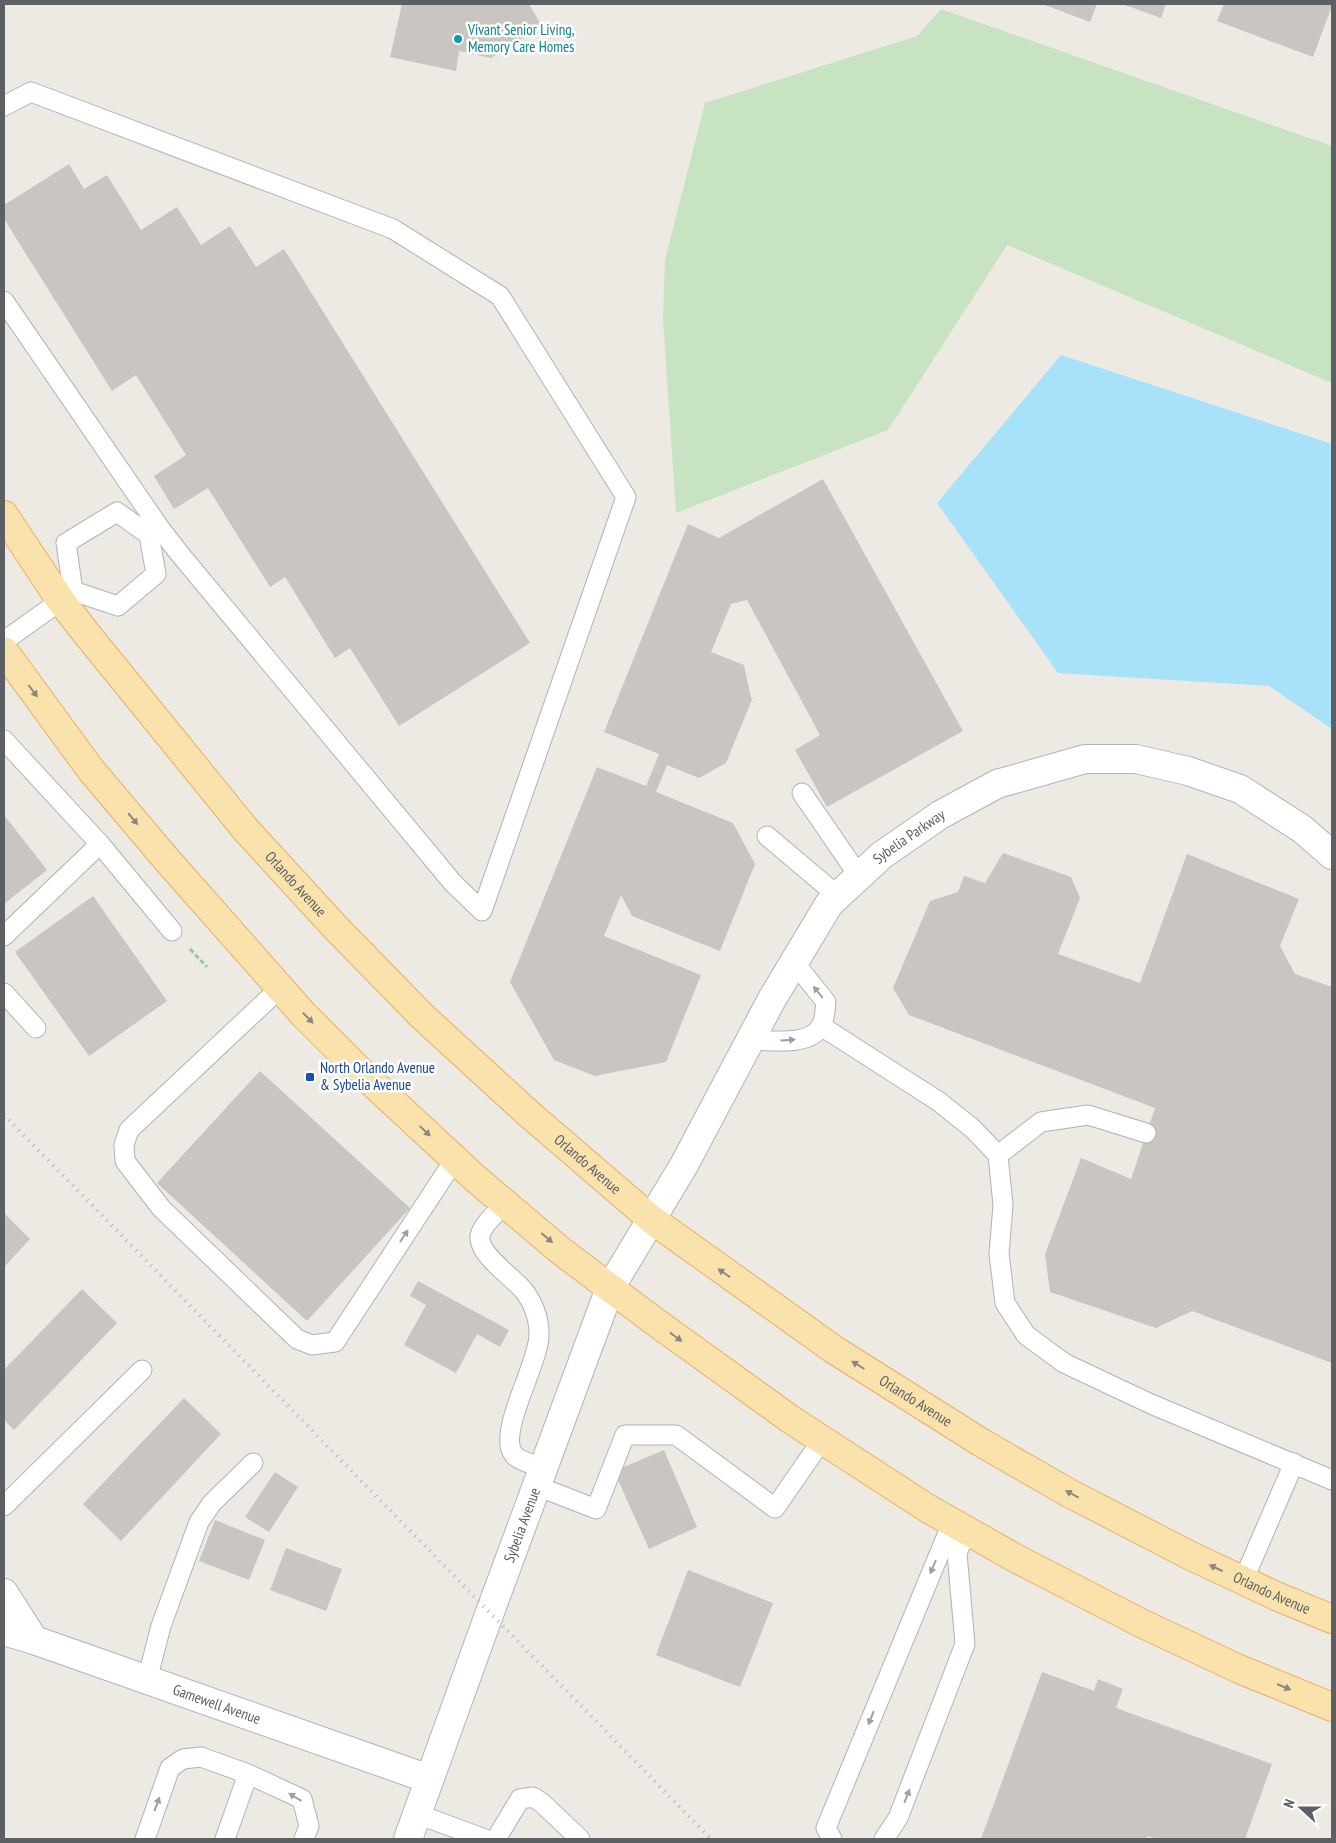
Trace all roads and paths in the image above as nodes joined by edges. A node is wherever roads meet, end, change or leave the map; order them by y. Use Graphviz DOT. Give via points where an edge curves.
graph roads {
  1 [pos="4,106"];
  2 [pos="4,301"];
  3 [pos="4,515"];
  4 [pos="154,531"];
  5 [pos="67,596"];
  6 [pos="4,641"];
  7 [pos="4,651"];
  8 [pos="4,740"];
  9 [pos="802,793"];
  10 [pos="767,836"];
  11 [pos="100,844"];
  12 [pos="1332,855"];
  13 [pos="859,876"];
  14 [pos="838,896"];
  15 [pos="172,931"];
  16 [pos="4,936"];
  17 [pos="794,962"];
  18 [pos="280,988"];
  19 [pos="4,993"];
  20 [pos="821,1026"];
  21 [pos="36,1028"];
  22 [pos="750,1040"];
  23 [pos="1146,1133"];
  24 [pos="998,1155"];
  25 [pos="454,1159"];
  26 [pos="505,1204"];
  27 [pos="651,1219"];
  28 [pos="610,1288"];
  29 [pos="142,1370"];
  30 [pos="822,1440"];
  31 [pos="253,1462"];
  32 [pos="1294,1463"];
  33 [pos="540,1477"];
  34 [pos="1332,1480"];
  35 [pos="4,1506"];
  36 [pos="960,1526"];
  37 [pos="1243,1581"];
  38 [pos="4,1592"];
  39 [pos="1332,1619"];
  40 [pos="4,1631"];
  41 [pos="34,1640"];
  42 [pos="147,1680"];
  43 [pos="1332,1707"];
  44 [pos="248,1774"];
  45 [pos="430,1779"];
  46 [pos="417,1814"];
  47 [pos="145,1839"];
  48 [pos="226,1839"];
  49 [pos="304,1839"];
  50 [pos="408,1839"];
  51 [pos="485,1839"];
  52 [pos="496,1839"];
  53 [pos="580,1839"];
  54 [pos="832,1839"];
  55 [pos="884,1839"];
  1 -- 4 [label="lane" via="31,92 393,229 434,254 500,296 626,497 482,911 453,882"];
  2 -- 4 [label="lane"];
  3 -- 5 [label="main road, Orlando Avenue"];
  4 -- 5 [label="lane" via="156,574 118,606"];
  4 -- 5 [label="lane" via="117,512 66,544"];
  5 -- 6 [label="lane"];
  5 -- 27 [label="main road, Orlando Avenue" via="246,830 336,928 423,1017 528,1114"];
  7 -- 18 [label="main road, one-way" via="91,770"];
  8 -- 11 [label="lane"];
  9 -- 13 [label="lane"];
  10 -- 14 [label="lane"];
  11 -- 15 [label="lane"];
  11 -- 16 [label="lane"];
  12 -- 13 [label="street, Sybelia Parkway" via="1302,829 1240,789 1188,770 1136,759 1085,759 997,784 940,815 882,855"];
  13 -- 14 [label="street, Sybelia Parkway"];
  14 -- 17 [label="street, Sybelia Parkway" via="829,904"];
  20 -- 17 [label="lane, one-way" via="826,1002"];
  17 -- 22 [label="street, Sybelia Parkway"];
  18 -- 25 [label="main road, one-way"];
  18 -- 25 [label="lane, one-way" via="129,1130 124,1145 125,1161 161,1208 297,1339 312,1345 335,1342"];
  19 -- 21 [label="lane"];
  22 -- 20 [label="lane, one-way" via="809,1038"];
  20 -- 24 [label="lane" via="938,1101 972,1128"];
  22 -- 27 [label="street, Sybelia Parkway" via="684,1165"];
  23 -- 24 [label="lane" via="1088,1115 1041,1122"];
  24 -- 32 [label="lane" via="1003,1204 999,1254 1005,1303 1026,1335 1064,1362 1142,1400"];
  25 -- 26 [label="main road"];
  26 -- 28 [label="main road, one-way"];
  26 -- 33 [label="lane" via="480,1237 483,1251 525,1292 539,1321 540,1343 511,1421 510,1447"];
  27 -- 28 [label="street, Sybelia Avenue"];
  37 -- 27 [label="main road, Orlando Avenue, one-way" via="1069,1493 982,1443 833,1349"];
  28 -- 30 [label="main road, one-way"];
  28 -- 33 [label="street, Sybelia Avenue"];
  29 -- 35 [label="lane"];
  30 -- 33 [label="lane" via="774,1508 676,1435 625,1435 596,1509"];
  30 -- 36 [label="main road"];
  31 -- 42 [label="lane" via="212,1503 199,1522 161,1626"];
  32 -- 34 [label="lane"];
  32 -- 37 [label="lane"];
  33 -- 45 [label="street, Sybelia Avenue"];
  36 -- 43 [label="main road, one-way" via="1143,1624 1239,1669"];
  36 -- 54 [label="lane, one-way" via="826,1828"];
  55 -- 36 [label="lane, one-way" via="898,1818 965,1644 957,1554"];
  37 -- 39 [label="main road, Orlando Avenue"];
  38 -- 41 [label="street"];
  40 -- 41 [label="street, Gamewell Avenue"];
  41 -- 42 [label="street, Gamewell Avenue"];
  42 -- 45 [label="street, Gamewell Avenue"];
  47 -- 44 [label="lane, one-way" via="170,1768 184,1760 201,1757"];
  44 -- 48 [label="lane"];
  49 -- 44 [label="lane, one-way" via="309,1826 302,1799"];
  45 -- 46 [label="street, Sybelia Avenue"];
  46 -- 50 [label="street, Sybelia Avenue"];
  46 -- 51 [label="lane"];
  52 -- 53 [label="lane" via="520,1799 534,1797"];
}
